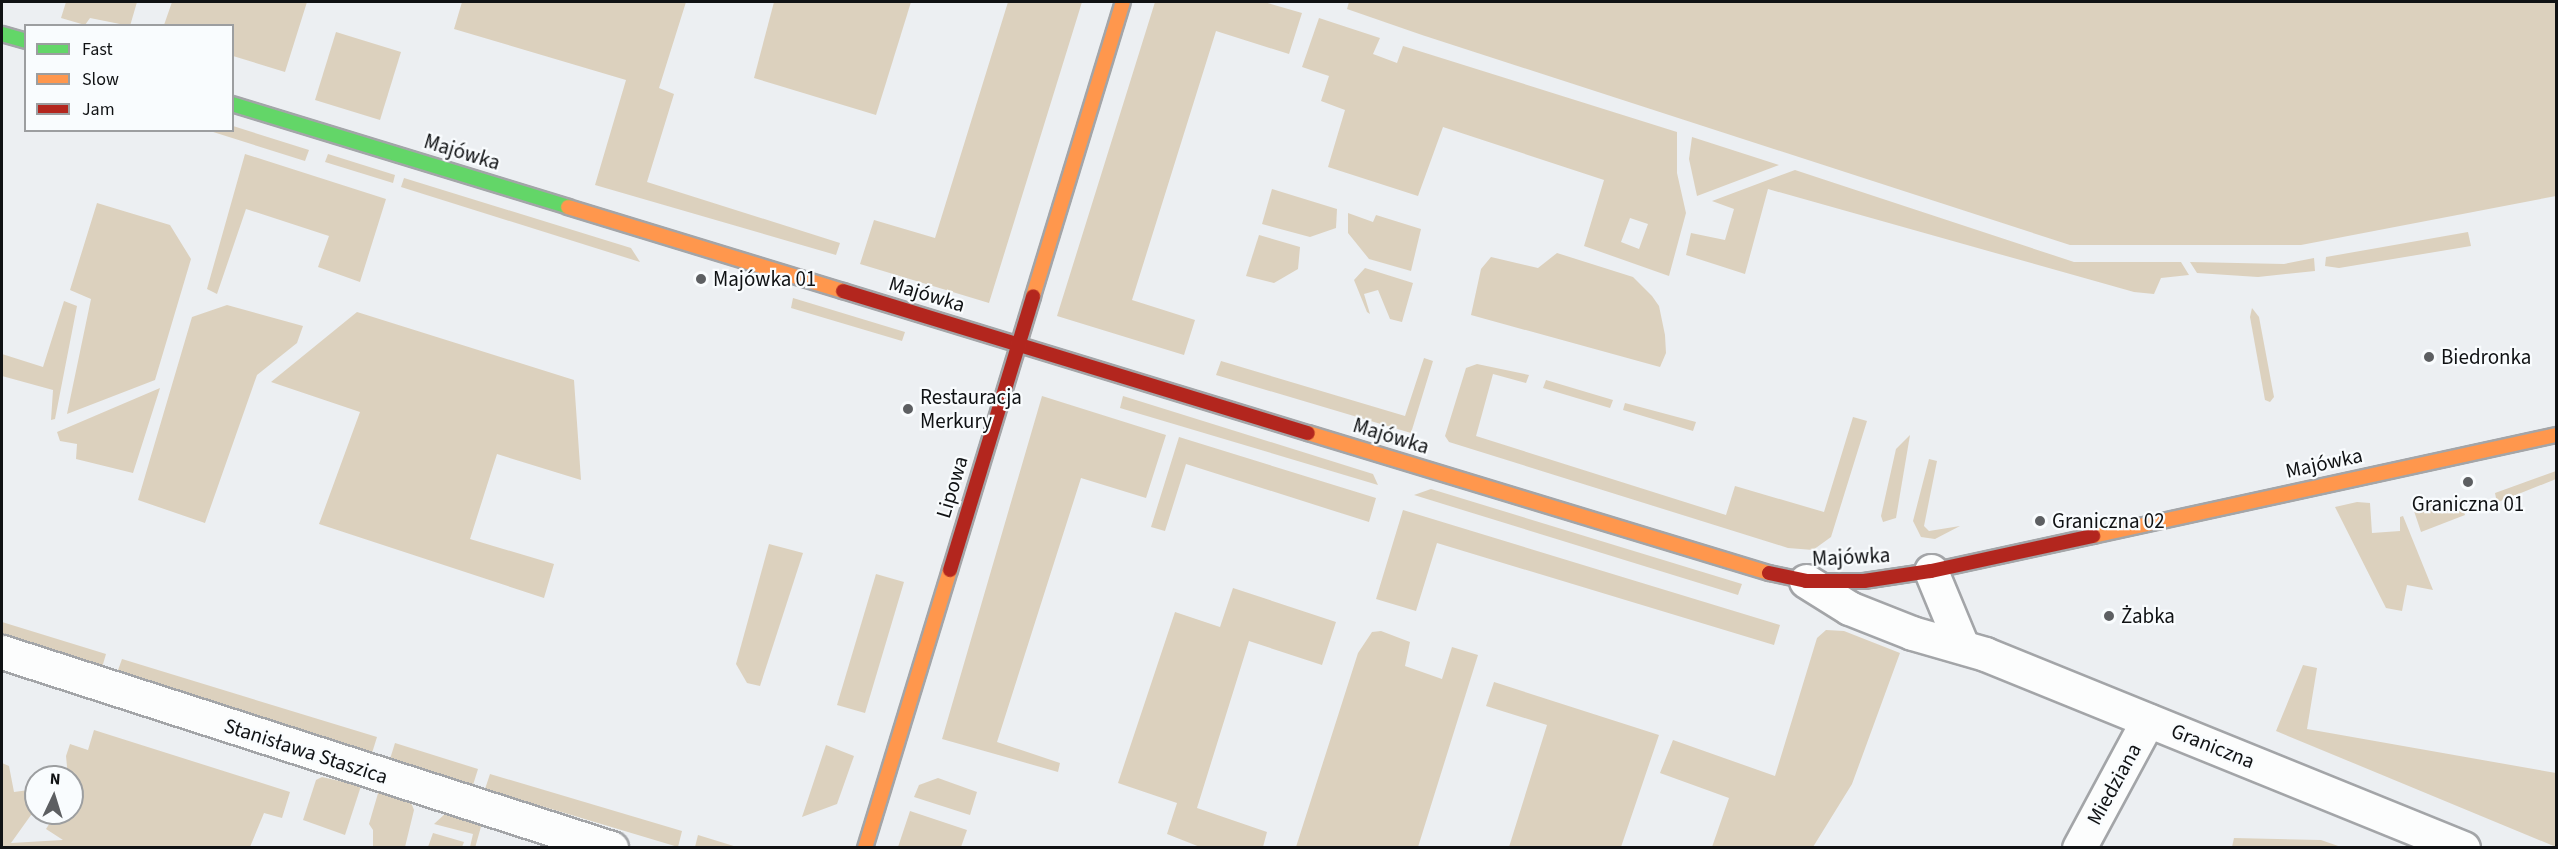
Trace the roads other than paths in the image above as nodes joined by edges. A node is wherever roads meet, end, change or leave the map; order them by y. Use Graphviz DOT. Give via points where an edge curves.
graph roads {
  1 [pos="1123,2"];
  2 [pos="2,34"];
  3 [pos="24,40"];
  4 [pos="234,105"];
  5 [pos="1019,344"];
  6 [pos="2556,435"];
  7 [pos="1931,571"];
  8 [pos="1806,581"];
  9 [pos="1962,646"];
  10 [pos="2,652"];
  11 [pos="2148,720"];
  12 [pos="611,848"];
  13 [pos="865,848"];
  14 [pos="2079,848"];
  15 [pos="2463,848"];
  1 -- 5 [label="street, Lipowa"];
  2 -- 3 [label="street"];
  4 -- 5 [label="street, Majówka"];
  5 -- 8 [label="street, Majówka" via="1757,570"];
  5 -- 13 [label="street, Lipowa"];
  6 -- 7 [label="street, Majówka"];
  7 -- 8 [label="street, Majówka" via="1864,581"];
  7 -- 9 [label="street"];
  8 -- 9 [label="street, Graniczna" via="1860,612 1912,633"];
  9 -- 11 [label="street, Graniczna"];
  10 -- 12 [label="street, Stanisława Staszica"];
  11 -- 14 [label="street, Miedziana"];
  11 -- 15 [label="street, Graniczna"];
}
